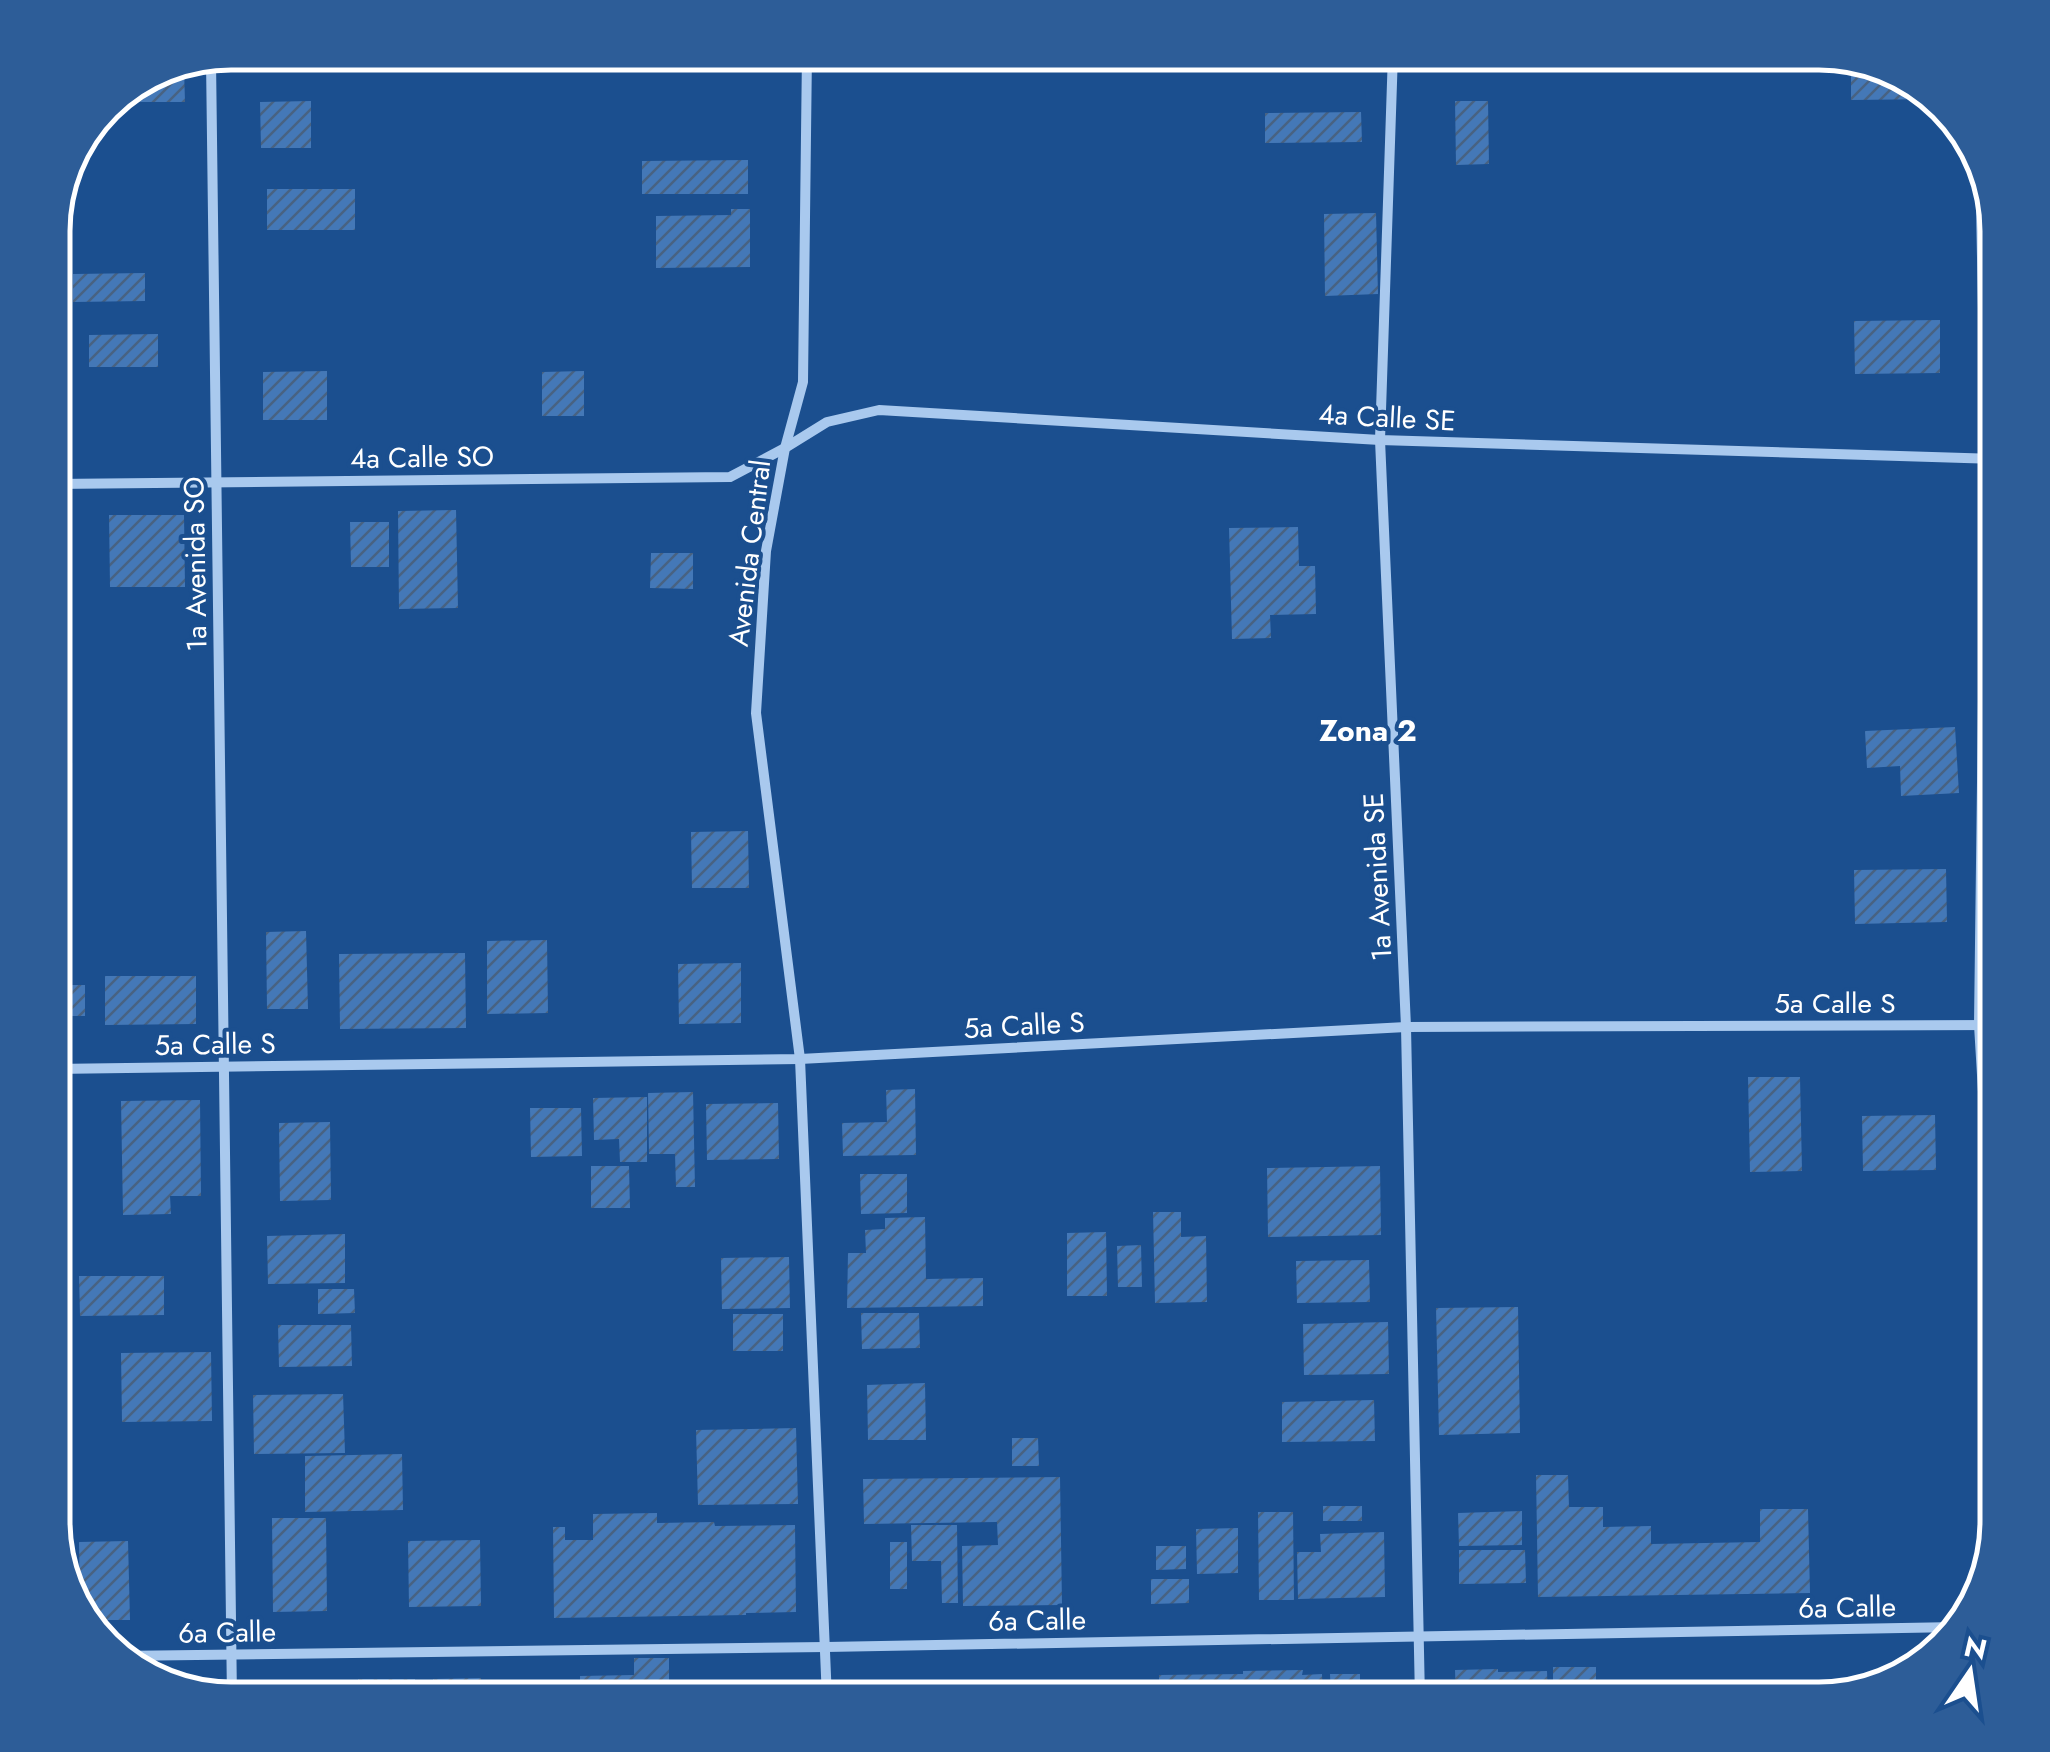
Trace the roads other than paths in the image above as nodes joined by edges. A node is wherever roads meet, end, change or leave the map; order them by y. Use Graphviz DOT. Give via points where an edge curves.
graph roads {
  1 [pos="807,70"];
  2 [pos="1392,70"];
  3 [pos="211,71"];
  4 [pos="1380,440"];
  5 [pos="784,448"];
  6 [pos="1980,459"];
  7 [pos="216,482"];
  8 [pos="70,484"];
  9 [pos="1980,981"];
  10 [pos="1979,1025"];
  11 [pos="1406,1027"];
  12 [pos="1980,1041"];
  13 [pos="800,1059"];
  14 [pos="224,1067"];
  15 [pos="70,1069"];
  16 [pos="1920,1629"];
  17 [pos="1418,1636"];
  18 [pos="826,1647"];
  19 [pos="232,1655"];
  20 [pos="143,1656"];
  21 [pos="232,1682"];
  22 [pos="827,1682"];
  23 [pos="1419,1682"];
  1 -- 5 [label="street, Avenida Central" via="802,382"];
  2 -- 4 [label="street, 1a Avenida SE"];
  3 -- 7 [label="street, 1a Avenida SO"];
  4 -- 5 [label="street, 4a Calle SE" via="879,410 827,422"];
  4 -- 6 [label="street, 4a Calle SE"];
  4 -- 11 [label="street, 1a Avenida SE"];
  5 -- 7 [label="street, 4a Calle SO" via="730,476"];
  5 -- 13 [label="street, Avenida Central" via="766,551 756,714"];
  7 -- 8 [label="street, 4a Calle SO"];
  7 -- 14 [label="street, 1a Avenida SO"];
  9 -- 10 [label="street"];
  10 -- 11 [label="street, 5a Calle S"];
  10 -- 12 [label="street"];
  11 -- 13 [label="street, 5a Calle S"];
  11 -- 17 [label="street, 1a Avenida SE"];
  13 -- 14 [label="street, 5a Calle S"];
  13 -- 18 [label="street, Avenida Central"];
  14 -- 15 [label="street, 5a Calle S"];
  14 -- 19 [label="street, 1a Avenida SO"];
  16 -- 17 [label="street, 6a Calle"];
  17 -- 18 [label="street, 6a Calle"];
  17 -- 23 [label="street, 1a Avenida SE"];
  18 -- 19 [label="street, 6a Calle"];
  18 -- 22 [label="street, Avenida Central"];
  19 -- 20 [label="street, 6a Calle"];
  19 -- 21 [label="street, 1a Avenida SO"];
}
